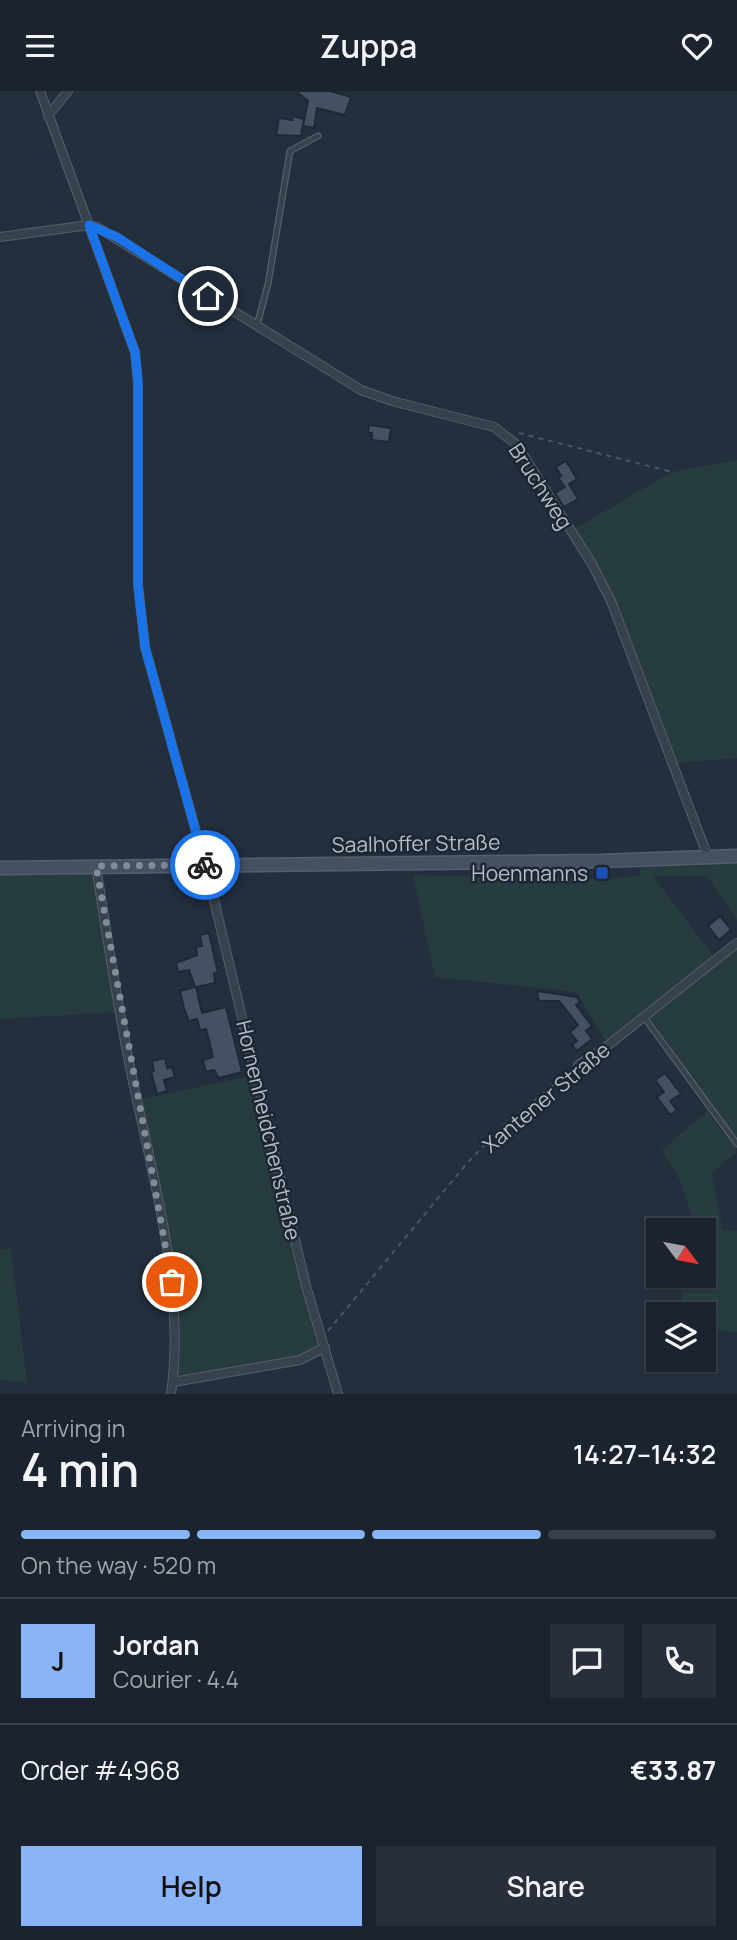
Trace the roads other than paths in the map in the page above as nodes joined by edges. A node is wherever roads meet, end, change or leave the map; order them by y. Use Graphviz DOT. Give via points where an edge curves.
graph roads {
  1 [pos="40,91"];
  2 [pos="68,91"];
  3 [pos="48,116"];
  4 [pos="318,136"];
  5 [pos="89,225"];
  6 [pos="0,237"];
  7 [pos="257,325"];
  8 [pos="737,856"];
  9 [pos="708,857"];
  10 [pos="205,865"];
  11 [pos="96,866"];
  12 [pos="0,868"];
  13 [pos="737,943"];
  14 [pos="643,1016"];
  15 [pos="578,1065"];
  16 [pos="737,1144"];
  17 [pos="325,1347"];
  18 [pos="173,1382"];
  19 [pos="171,1394"];
  20 [pos="338,1394"];
  1 -- 3 [label="street, Hornenheidchenstraße"];
  2 -- 3 [label="street"];
  3 -- 5 [label="street, Hornenheidchenstraße"];
  4 -- 7 [label="lane" via="290,151"];
  5 -- 6 [label="street"];
  5 -- 7 [label="street, Bruchweg" via="117,237"];
  5 -- 10 [label="street, Hornenheidchenstraße" via="135,352 138,585 145,647"];
  7 -- 9 [label="street, Bruchweg" via="361,390 494,427 517,445 611,601"];
  8 -- 9 [label="main road, Saalhoffer Straße"];
  9 -- 10 [label="main road, Saalhoffer Straße"];
  10 -- 11 [label="main road, Saalhoffer Straße"];
  10 -- 17 [label="street, Hornenheidchenstraße" via="306,1286"];
  11 -- 12 [label="main road, Saalhoffer Straße" via="26,873"];
  11 -- 18 [label="street" via="172,1282"];
  13 -- 14 [label="street, Xantener Straße"];
  14 -- 15 [label="street, Xantener Straße"];
  14 -- 16 [label="lane"];
  17 -- 18 [label="street" via="300,1360"];
  17 -- 20 [label="street, Hornenheidchenstraße"];
  18 -- 19 [label="street"];
}
